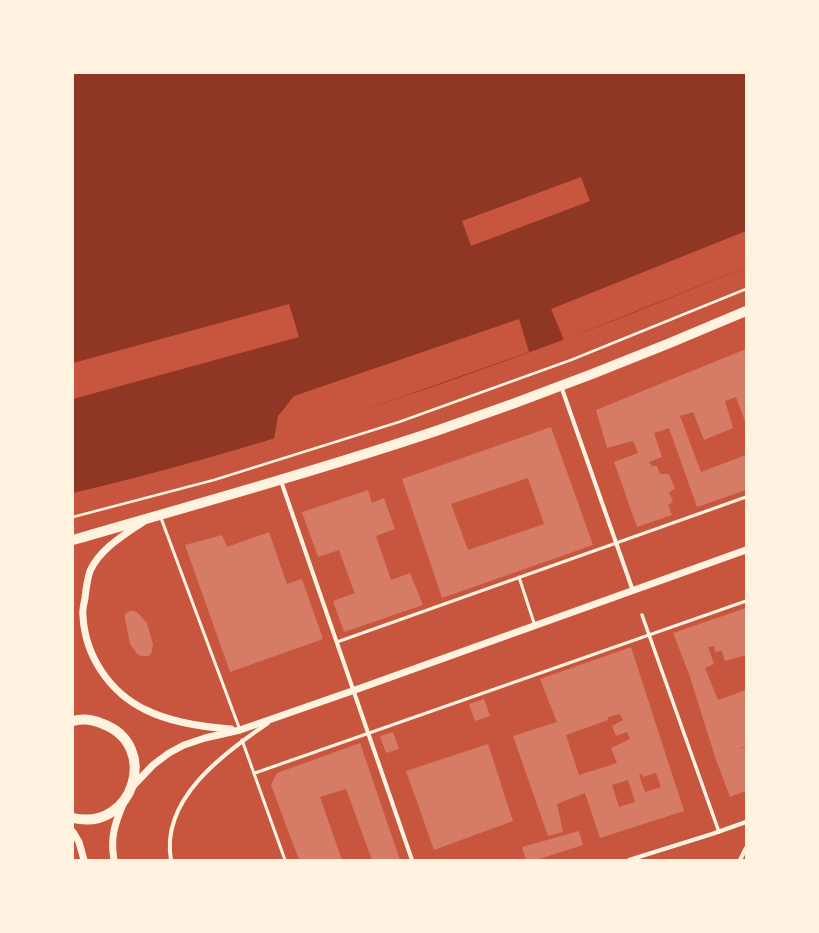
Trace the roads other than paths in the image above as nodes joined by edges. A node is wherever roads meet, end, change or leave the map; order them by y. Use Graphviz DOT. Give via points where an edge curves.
graph roads {
  1 [pos="746,311"];
  2 [pos="561,386"];
  3 [pos="280,479"];
  4 [pos="746,497"];
  5 [pos="160,516"];
  6 [pos="146,520"];
  7 [pos="73,540"];
  8 [pos="616,543"];
  9 [pos="746,550"];
  10 [pos="519,577"];
  11 [pos="633,591"];
  12 [pos="746,600"];
  13 [pos="642,615"];
  14 [pos="535,626"];
  15 [pos="649,635"];
  16 [pos="337,642"];
  17 [pos="355,690"];
  18 [pos="276,718"];
  19 [pos="73,721"];
  20 [pos="240,730"];
  21 [pos="368,733"];
  22 [pos="242,740"];
  23 [pos="255,773"];
  24 [pos="133,786"];
  25 [pos="125,801"];
  26 [pos="73,818"];
  27 [pos="746,822"];
  28 [pos="73,832"];
  29 [pos="719,832"];
  30 [pos="746,848"];
  31 [pos="84,860"];
  32 [pos="114,860"];
  33 [pos="171,860"];
  34 [pos="285,860"];
  35 [pos="412,860"];
  36 [pos="629,860"];
  37 [pos="740,860"];
  1 -- 2 [label="main road"];
  2 -- 3 [label="main road" via="436,431"];
  2 -- 8 [label="street"];
  3 -- 5 [label="main road"];
  3 -- 16 [label="street"];
  4 -- 8 [label="lane"];
  5 -- 6 [label="main road"];
  5 -- 20 [label="lane"];
  6 -- 7 [label="main road"];
  6 -- 20 [label="street" via="103,552 90,571 83,616 88,643 96,664 109,683 127,699 146,710 194,725"];
  8 -- 10 [label="lane"];
  8 -- 11 [label="street"];
  9 -- 11 [label="street"];
  10 -- 14 [label="lane"];
  10 -- 16 [label="lane"];
  11 -- 14 [label="street"];
  12 -- 15 [label="lane"];
  13 -- 15 [label="street"];
  14 -- 17 [label="street"];
  15 -- 21 [label="lane"];
  15 -- 29 [label="street"];
  16 -- 17 [label="street"];
  17 -- 18 [label="street"];
  17 -- 21 [label="street"];
  18 -- 20 [label="street"];
  18 -- 22 [label="street"];
  19 -- 24 [label="main road" via="94,720 110,726 123,737 132,752 135,769"];
  20 -- 24 [label="street" via="184,745 153,765"];
  21 -- 23 [label="lane"];
  21 -- 35 [label="street"];
  22 -- 23 [label="lane"];
  22 -- 33 [label="street" via="194,785 181,806 172,828 169,849"];
  23 -- 34 [label="lane"];
  24 -- 25 [label="main road"];
  25 -- 26 [label="main road" via="112,812 97,818"];
  25 -- 32 [label="street" via="113,835"];
  27 -- 29 [label="street"];
  28 -- 31 [label="street"];
  29 -- 36 [label="street"];
  30 -- 37 [label="street"];
}
